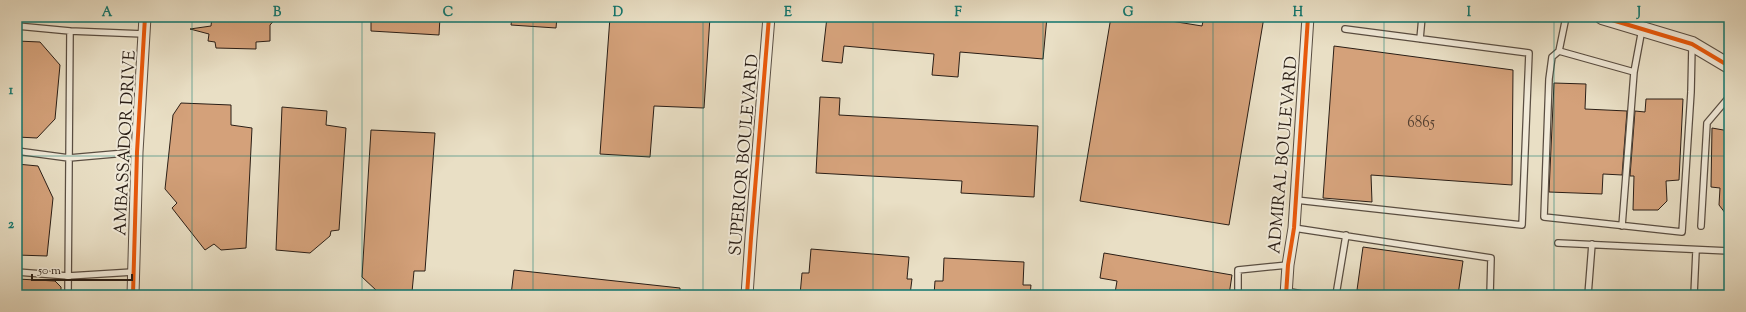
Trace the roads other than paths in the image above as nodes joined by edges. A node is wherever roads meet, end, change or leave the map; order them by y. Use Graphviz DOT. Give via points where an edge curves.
graph roads {
  1 [pos="145,17"];
  2 [pos="769,17"];
  3 [pos="1308,17"];
  4 [pos="1422,17"];
  5 [pos="1566,17"];
  6 [pos="1602,17"];
  7 [pos="17,26"];
  8 [pos="1345,29"];
  9 [pos="1642,29"];
  10 [pos="70,31"];
  11 [pos="144,34"];
  12 [pos="1420,38"];
  13 [pos="1692,44"];
  14 [pos="1559,51"];
  15 [pos="1729,66"];
  16 [pos="1634,72"];
  17 [pos="1729,97"];
  18 [pos="17,151"];
  19 [pos="137,152"];
  20 [pos="69,158"];
  21 [pos="1296,200"];
  22 [pos="1622,226"];
  23 [pos="1701,226"];
  24 [pos="1294,228"];
  25 [pos="1346,235"];
  26 [pos="1558,243"];
  27 [pos="1592,244"];
  28 [pos="1696,251"];
  29 [pos="1729,251"];
  30 [pos="1288,265"];
  31 [pos="17,272"];
  32 [pos="133,272"];
  33 [pos="68,276"];
  34 [pos="1286,293"];
  35 [pos="68,295"];
  36 [pos="133,295"];
  37 [pos="747,295"];
  38 [pos="1238,295"];
  39 [pos="1307,295"];
  40 [pos="1336,295"];
  41 [pos="1490,295"];
  42 [pos="1588,295"];
  43 [pos="1694,295"];
  1 -- 11 [label="street, AMBASSADOR DRIVE"];
  2 -- 37 [label="street, SUPERIOR BOULEVARD"];
  3 -- 21 [label="street, ADMIRAL BOULEVARD"];
  4 -- 12 [label="lane"];
  5 -- 14 [label="lane"];
  6 -- 9 [label="street"];
  7 -- 10 [label="lane"];
  8 -- 12 [label="lane"];
  9 -- 13 [label="street"];
  9 -- 16 [label="lane"];
  10 -- 11 [label="lane"];
  10 -- 20 [label="lane"];
  11 -- 19 [label="street, AMBASSADOR DRIVE"];
  12 -- 21 [label="lane" via="1529,53 1522,225"];
  13 -- 15 [label="street"];
  13 -- 22 [label="lane" via="1682,232"];
  14 -- 16 [label="lane"];
  14 -- 22 [label="lane" via="1552,57 1549,80 1544,217"];
  16 -- 22 [label="lane"];
  17 -- 23 [label="lane" via="1707,123"];
  18 -- 20 [label="lane"];
  19 -- 20 [label="lane"];
  19 -- 32 [label="street, AMBASSADOR DRIVE"];
  20 -- 33 [label="lane"];
  21 -- 24 [label="street, ADMIRAL BOULEVARD"];
  24 -- 25 [label="lane"];
  24 -- 30 [label="street, ADMIRAL BOULEVARD"];
  25 -- 40 [label="lane"];
  25 -- 41 [label="lane" via="1491,258"];
  26 -- 27 [label="lane"];
  27 -- 28 [label="lane"];
  27 -- 42 [label="lane"];
  28 -- 29 [label="lane"];
  28 -- 43 [label="lane"];
  30 -- 34 [label="street, ADMIRAL BOULEVARD"];
  30 -- 38 [label="lane" via="1238,270"];
  31 -- 33 [label="lane"];
  32 -- 33 [label="lane"];
  32 -- 36 [label="street, AMBASSADOR DRIVE"];
  33 -- 35 [label="lane"];
  34 -- 39 [label="lane"];
}
